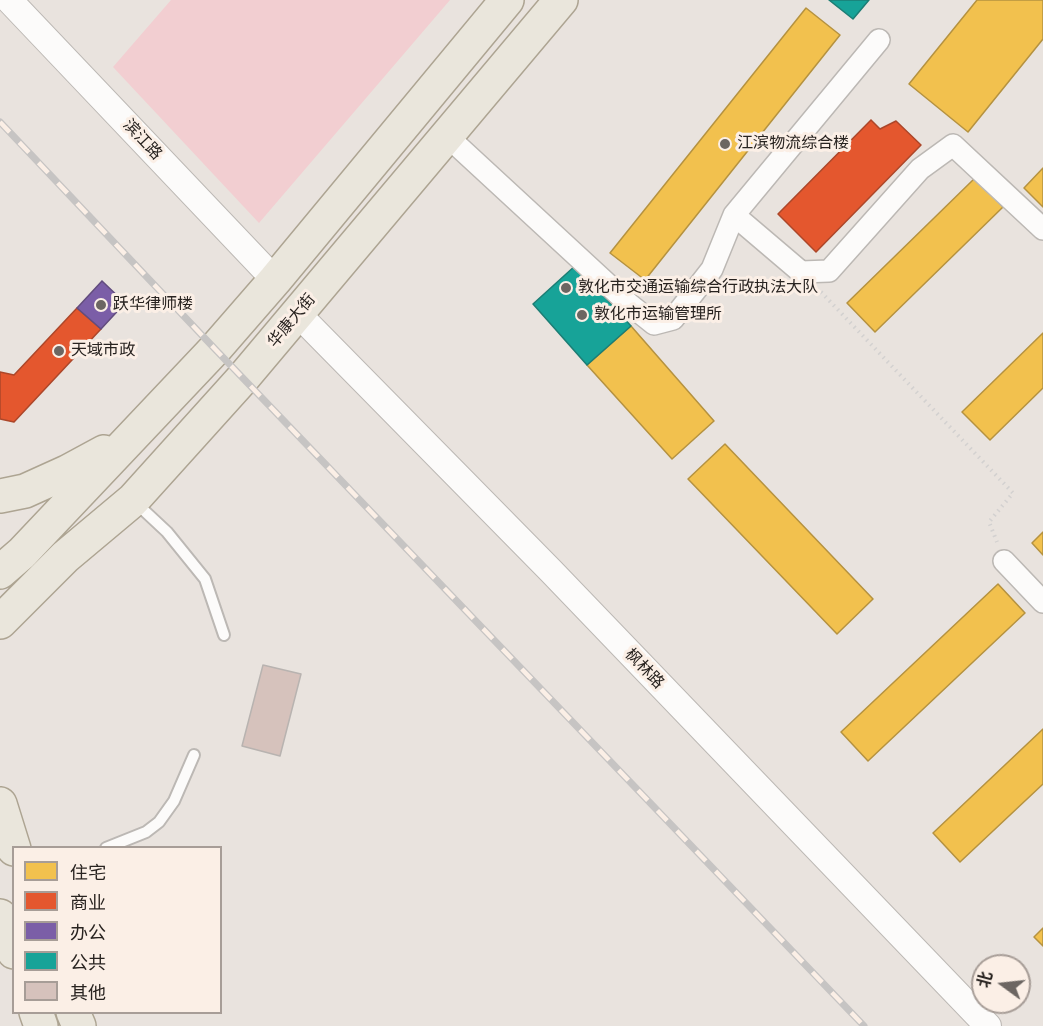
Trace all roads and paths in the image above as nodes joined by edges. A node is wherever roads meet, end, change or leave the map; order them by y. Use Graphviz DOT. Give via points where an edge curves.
graph roads {
  1 [pos="9,0"];
  2 [pos="561,0"];
  3 [pos="499,3"];
  4 [pos="879,40"];
  5 [pos="447,136"];
  6 [pos="734,215"];
  7 [pos="1043,229"];
  8 [pos="801,272"];
  9 [pos="275,280"];
  10 [pos="298,314"];
  11 [pos="130,438"];
  12 [pos="0,496"];
  13 [pos="133,500"];
  14 [pos="1004,561"];
  15 [pos="0,572"];
  16 [pos="1043,602"];
  17 [pos="0,621"];
  18 [pos="224,635"];
  19 [pos="194,755"];
  20 [pos="0,804"];
  21 [pos="13,846"];
  22 [pos="111,846"];
  23 [pos="0,916"];
  24 [pos="12,947"];
  25 [pos="988,1026"];
  1 -- 9 [label="street, 滨江路"];
  2 -- 5 [label="main road, 华康大街"];
  3 -- 9 [label="main road"];
  4 -- 6 [label="street"];
  5 -- 6 [label="street" via="654,324 673,319 712,269"];
  5 -- 10 [label="main road, 华康大街"];
  6 -- 8 [label="street"];
  7 -- 8 [label="street" via="953,145 920,169 829,271"];
  8 -- 14 [label="path" via="1013,493 989,522"];
  9 -- 11 [label="main road"];
  10 -- 13 [label="main road, 华康大街"];
  10 -- 25 [label="street, 枫林路"];
  11 -- 12 [label="main road" via="25,491"];
  11 -- 15 [label="main road"];
  13 -- 17 [label="main road, 华康大街" via="65,557"];
  13 -- 18 [label="lane" via="167,532 205,579"];
  14 -- 16 [label="street"];
  19 -- 22 [label="lane" via="174,801 159,822 146,832"];
  20 -- 21 [label="main road"];
  23 -- 24 [label="main road"];
}
